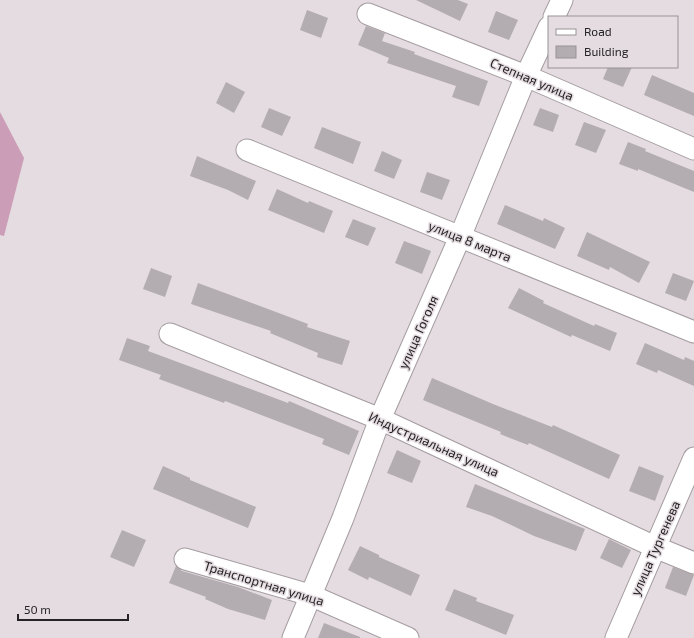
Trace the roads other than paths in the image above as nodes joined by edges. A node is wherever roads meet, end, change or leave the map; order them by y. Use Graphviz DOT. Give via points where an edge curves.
graph roads {
  1 [pos="562,0"];
  2 [pos="368,14"];
  3 [pos="554,16"];
  4 [pos="548,29"];
  5 [pos="526,76"];
  6 [pos="694,149"];
  7 [pos="247,150"];
  8 [pos="460,237"];
  9 [pos="694,332"];
  10 [pos="170,334"];
  11 [pos="380,419"];
  12 [pos="694,458"];
  13 [pos="655,547"];
  14 [pos="186,559"];
  15 [pos="694,563"];
  16 [pos="310,595"];
  17 [pos="293,638"];
  18 [pos="408,638"];
  19 [pos="616,638"];
  1 -- 3 [label="street"];
  2 -- 5 [label="street, Степная улица"];
  4 -- 5 [label="street, улица Гоголя"];
  5 -- 6 [label="street, Степная улица"];
  5 -- 8 [label="street, улица Гоголя"];
  7 -- 8 [label="street, улица 8 марта"];
  8 -- 9 [label="street, улица 8 марта"];
  8 -- 11 [label="street, улица Гоголя"];
  10 -- 11 [label="street, Индустриальная улица"];
  11 -- 13 [label="street, Индустриальная улица"];
  11 -- 16 [label="street, улица Гоголя" via="343,518"];
  12 -- 13 [label="street, улица Тургенева"];
  13 -- 15 [label="street, Индустриальная улица"];
  13 -- 19 [label="street, улица Тургенева"];
  14 -- 16 [label="street, Транспортная улица"];
  16 -- 17 [label="street, улица Гоголя"];
  16 -- 18 [label="street, Транспортная улица"];
}
